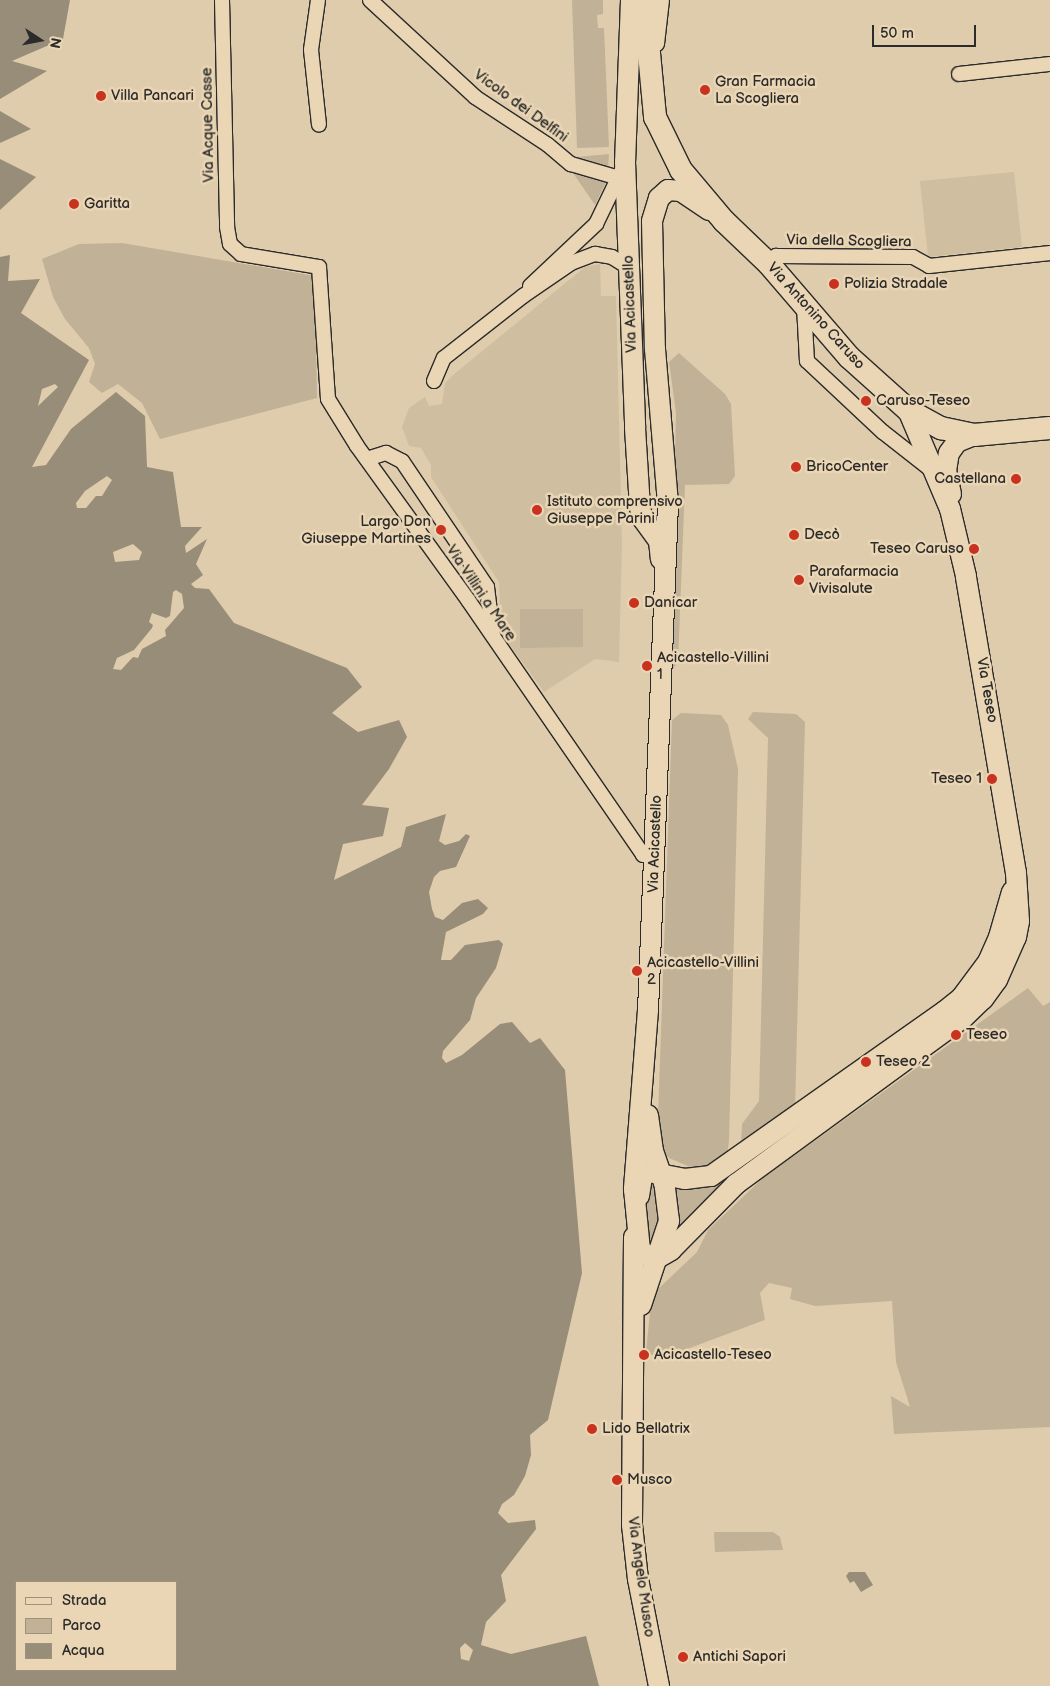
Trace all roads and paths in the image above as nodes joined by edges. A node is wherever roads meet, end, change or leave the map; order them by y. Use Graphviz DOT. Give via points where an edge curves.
graph roads {
  1 [pos="222,0"];
  2 [pos="318,0"];
  3 [pos="370,0"];
  4 [pos="631,0"];
  5 [pos="644,0"];
  6 [pos="662,0"];
  7 [pos="1050,64"];
  8 [pos="959,74"];
  9 [pos="653,98"];
  10 [pos="319,125"];
  11 [pos="622,170"];
  12 [pos="724,222"];
  13 [pos="233,249"];
  14 [pos="1050,253"];
  15 [pos="768,264"];
  16 [pos="628,266"];
  17 [pos="523,296"];
  18 [pos="804,306"];
  19 [pos="434,381"];
  20 [pos="908,410"];
  21 [pos="1050,428"];
  22 [pos="974,435"];
  23 [pos="664,447"];
  24 [pos="367,459"];
  25 [pos="933,472"];
  26 [pos="950,509"];
  27 [pos="643,519"];
  28 [pos="664,602"];
  29 [pos="493,639"];
  30 [pos="654,855"];
  31 [pos="1016,873"];
  32 [pos="644,1086"];
  33 [pos="657,1163"];
  34 [pos="636,1215"];
  35 [pos="658,1260"];
  36 [pos="633,1360"];
  37 [pos="658,1686"];
  1 -- 13 [label="street, Via Acque Casse" via="226,227"];
  2 -- 10 [label="street" via="311,50"];
  3 -- 11 [label="street, Vicolo dei Delfini" via="475,97 548,144 571,164"];
  4 -- 11 [label="main road, Via Acicastello"];
  5 -- 9 [label="main road, Via Antonino Caruso"];
  6 -- 9 [label="street"];
  7 -- 8 [label="street"];
  9 -- 12 [label="main road, Via Antonino Caruso" via="655,117 681,170"];
  11 -- 16 [label="main road, Via Acicastello"];
  11 -- 17 [label="street" via="596,224 543,271"];
  12 -- 15 [label="main road, Via Antonino Caruso"];
  12 -- 23 [label="main road, Via Acicastello" via="681,191 668,190 657,204 652,221 654,316"];
  13 -- 24 [label="street, Via Villini a Mare" via="254,256 319,267 328,399"];
  14 -- 15 [label="street, Via della Scogliera" via="929,266 913,257 776,256"];
  15 -- 18 [label="main road, Via Antonino Caruso"];
  16 -- 17 [label="street" via="612,257 586,255"];
  16 -- 27 [label="main road, Via Acicastello"];
  17 -- 19 [label="street" via="444,358"];
  18 -- 20 [label="main road, Via Antonino Caruso" via="850,357"];
  18 -- 25 [label="street" via="807,361 882,432"];
  20 -- 22 [label="main road, Via Antonino Caruso" via="942,428"];
  20 -- 25 [label="main road"];
  21 -- 22 [label="main road"];
  22 -- 26 [label="main road" via="957,442 949,453 946,471 951,492"];
  23 -- 27 [label="main road" via="661,515 654,522"];
  23 -- 28 [label="main road, Via Acicastello" via="668,504"];
  24 -- 29 [label="street, Via Villini a Mare"];
  24 -- 29 [label="street" via="386,452 402,461 487,587"];
  25 -- 26 [label="main road"];
  26 -- 31 [label="main road, Via Teseo" via="974,618"];
  27 -- 28 [label="main road, Via Acicastello" via="659,541"];
  28 -- 30 [label="main road, Via Acicastello"];
  29 -- 30 [label="street, Via Villini a Mare" via="643,855"];
  30 -- 32 [label="main road, Via Acicastello"];
  31 -- 33 [label="main road" via="999,938 977,978 962,997 918,1032 720,1170 703,1178"];
  31 -- 35 [label="main road, Via Teseo" via="1019,912 1016,937 1009,956 983,1000 927,1045 736,1184"];
  32 -- 33 [label="main road"];
  32 -- 34 [label="main road" via="636,1159"];
  33 -- 34 [label="main road" via="642,1177"];
  33 -- 35 [label="main road" via="669,1221"];
  34 -- 35 [label="main road" via="640,1250"];
  34 -- 36 [label="main road"];
  35 -- 36 [label="main road" via="647,1280 641,1301"];
  36 -- 37 [label="main road, Via Angelo Musco" via="630,1466 638,1579"];
}
